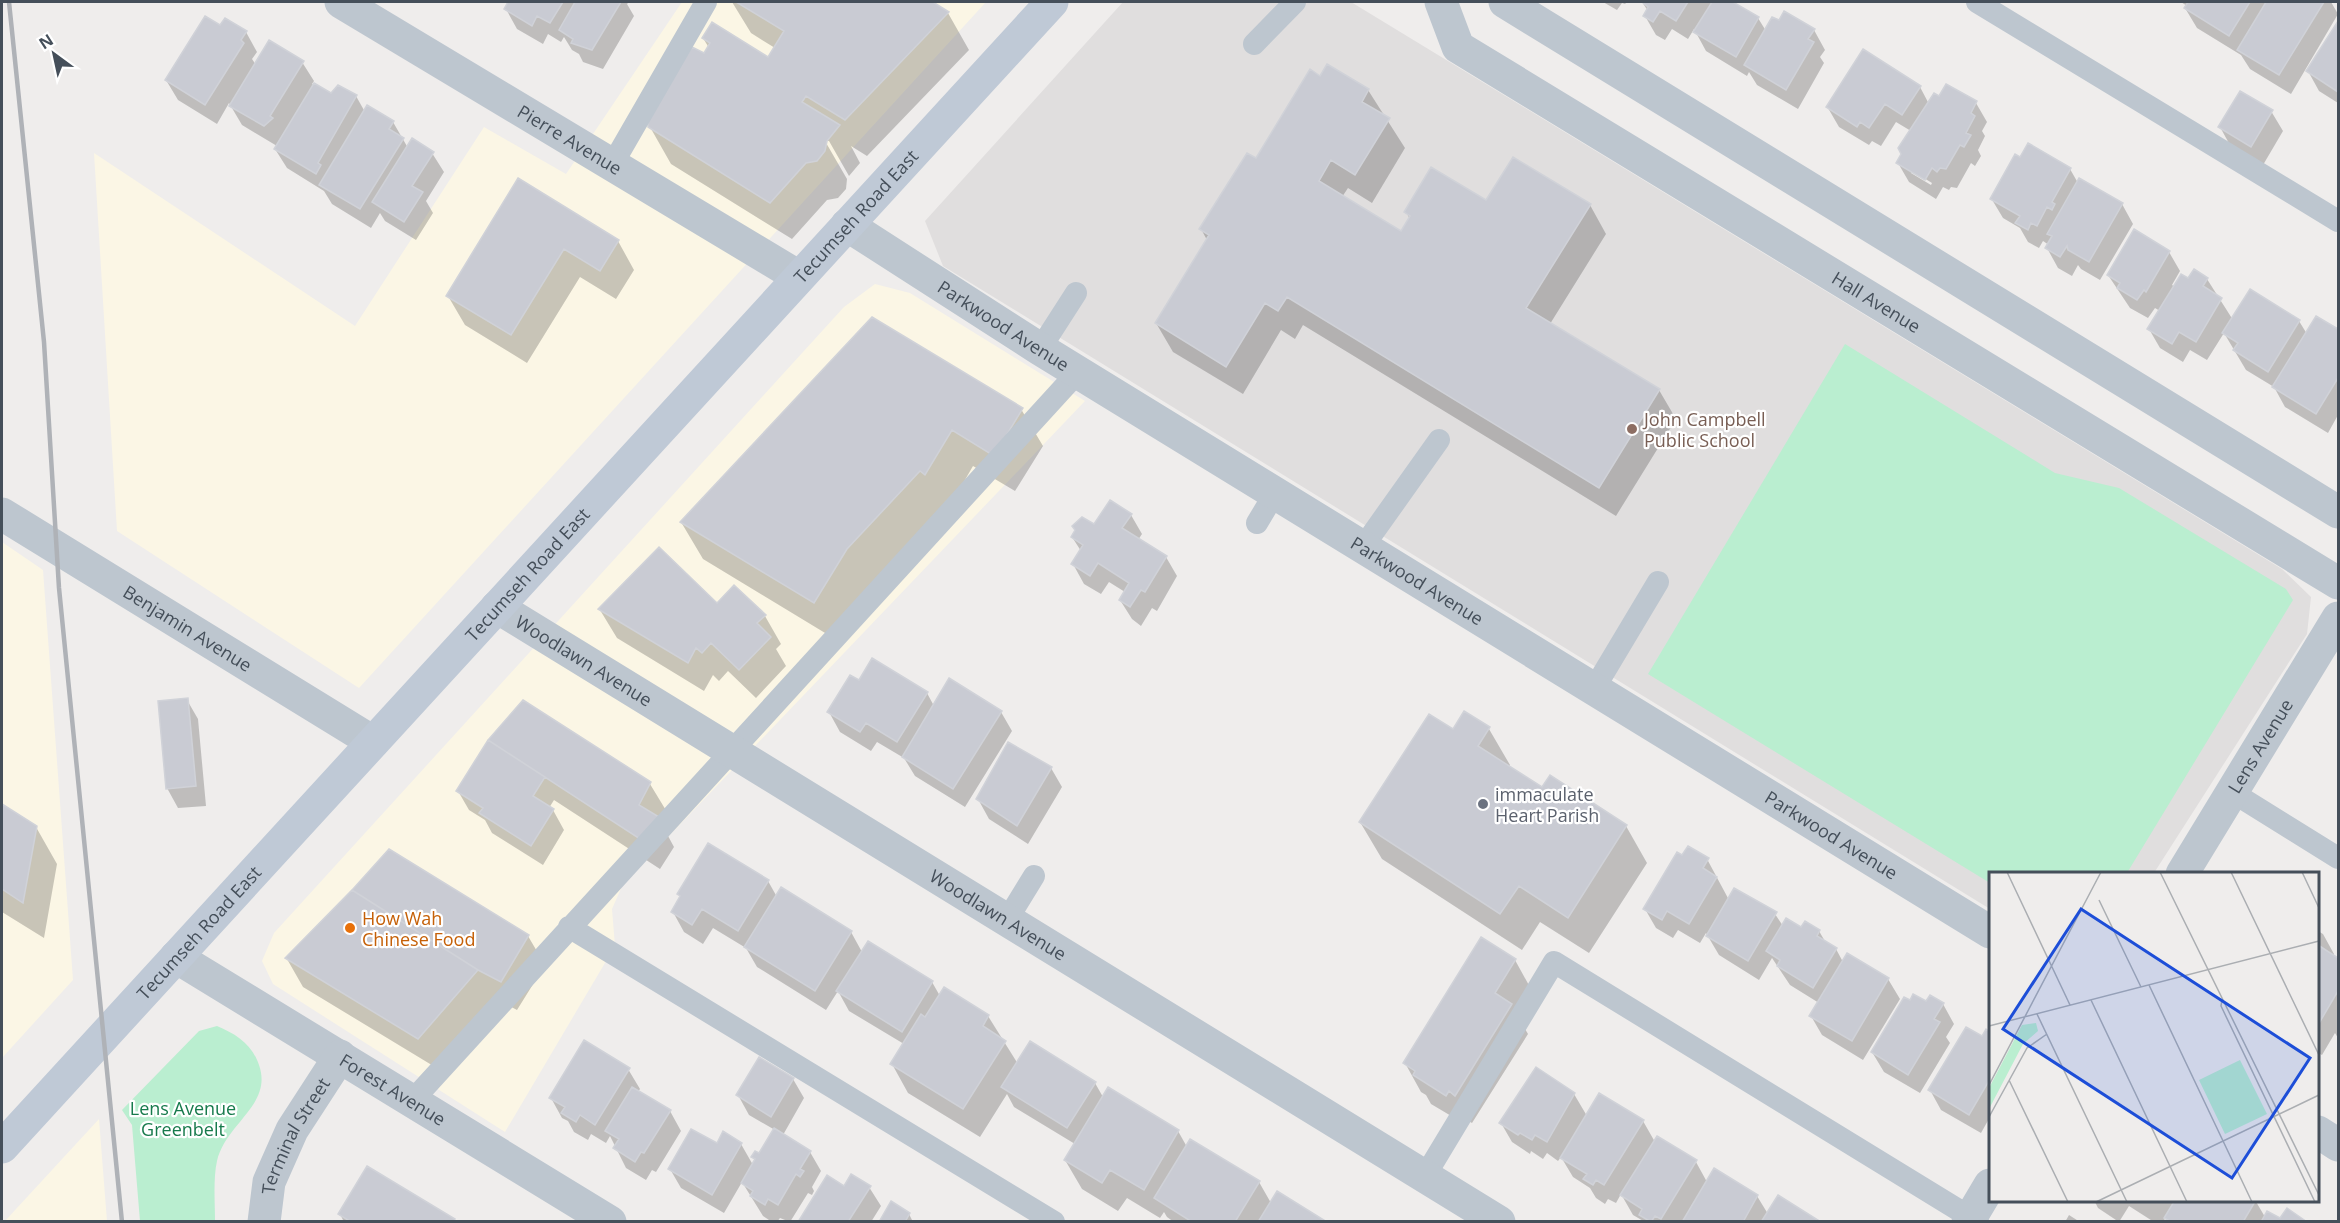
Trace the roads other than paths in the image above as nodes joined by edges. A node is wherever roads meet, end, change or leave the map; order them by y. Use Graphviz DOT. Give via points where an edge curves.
graph roads {
  1 [pos="341,2"];
  2 [pos="706,2"];
  3 [pos="1052,2"];
  4 [pos="1295,2"];
  5 [pos="1441,2"];
  6 [pos="1505,2"];
  7 [pos="1977,2"];
  8 [pos="1254,44"];
  9 [pos="612,165"];
  10 [pos="2338,221"];
  11 [pos="847,225"];
  12 [pos="799,277"];
  13 [pos="1076,293"];
  14 [pos="1040,349"];
  15 [pos="1077,372"];
  16 [pos="1439,440"];
  17 [pos="1275,493"];
  18 [pos="2338,512"];
  19 [pos="2,514"];
  20 [pos="1257,523"];
  21 [pos="1363,547"];
  22 [pos="1658,582"];
  23 [pos="2338,583"];
  24 [pos="497,607"];
  25 [pos="2338,618"];
  26 [pos="1594,689"];
  27 [pos="373,742"];
  28 [pos="730,750"];
  29 [pos="2232,792"];
  30 [pos="2338,858"];
  31 [pos="2183,872"];
  32 [pos="1034,876"];
  33 [pos="1007,920"];
  34 [pos="569,927"];
  35 [pos="1989,931"];
  36 [pos="176,957"];
  37 [pos="340,1056"];
  38 [pos="412,1101"];
  39 [pos="2319,1133"];
  40 [pos="2338,1145"];
  41 [pos="2,1147"];
  42 [pos="1425,1176"];
  43 [pos="1989,1187"];
  44 [pos="1972,1220"];
  45 [pos="264,1221"];
  46 [pos="610,1221"];
  47 [pos="1054,1221"];
  48 [pos="1499,1221"];
  1 -- 9 [label="street, Pierre Avenue"];
  2 -- 9 [label="lane"];
  3 -- 11 [label="main road, Tecumseh Road East"];
  4 -- 8 [label="lane"];
  5 -- 23 [label="street, Hall Avenue" via="1458,47"];
  6 -- 18 [label="street"];
  7 -- 10 [label="lane"];
  9 -- 12 [label="street, Pierre Avenue"];
  11 -- 12 [label="main road, Tecumseh Road East"];
  11 -- 14 [label="street, Parkwood Avenue"];
  12 -- 24 [label="main road, Tecumseh Road East"];
  13 -- 14 [label="lane"];
  14 -- 15 [label="street, Parkwood Avenue"];
  15 -- 17 [label="street, Parkwood Avenue"];
  15 -- 28 [label="lane"];
  16 -- 21 [label="lane"];
  17 -- 20 [label="lane"];
  17 -- 21 [label="street, Parkwood Avenue"];
  19 -- 27 [label="street, Benjamin Avenue"];
  21 -- 26 [label="street, Parkwood Avenue"];
  22 -- 26 [label="lane"];
  24 -- 27 [label="main road, Tecumseh Road East"];
  24 -- 28 [label="street, Woodlawn Avenue"];
  25 -- 29 [label="street, Lens Avenue"];
  26 -- 35 [label="street, Parkwood Avenue"];
  27 -- 36 [label="main road, Tecumseh Road East"];
  28 -- 33 [label="street, Woodlawn Avenue"];
  28 -- 34 [label="lane"];
  29 -- 30 [label="lane"];
  29 -- 31 [label="street, Lens Avenue"];
  32 -- 33 [label="lane"];
  33 -- 42 [label="street, Woodlawn Avenue"];
  34 -- 38 [label="lane"];
  34 -- 47 [label="lane"];
  36 -- 37 [label="street, Forest Avenue"];
  36 -- 41 [label="main road, Tecumseh Road East"];
  37 -- 38 [label="street, Forest Avenue"];
  37 -- 45 [label="street, Terminal Street" via="292,1130 269,1182"];
  38 -- 46 [label="street, Forest Avenue"];
  39 -- 40 [label="street"];
  42 -- 44 [label="lane" via="1554,962"];
  42 -- 48 [label="street, Woodlawn Avenue"];
  43 -- 44 [label="street"];
}
